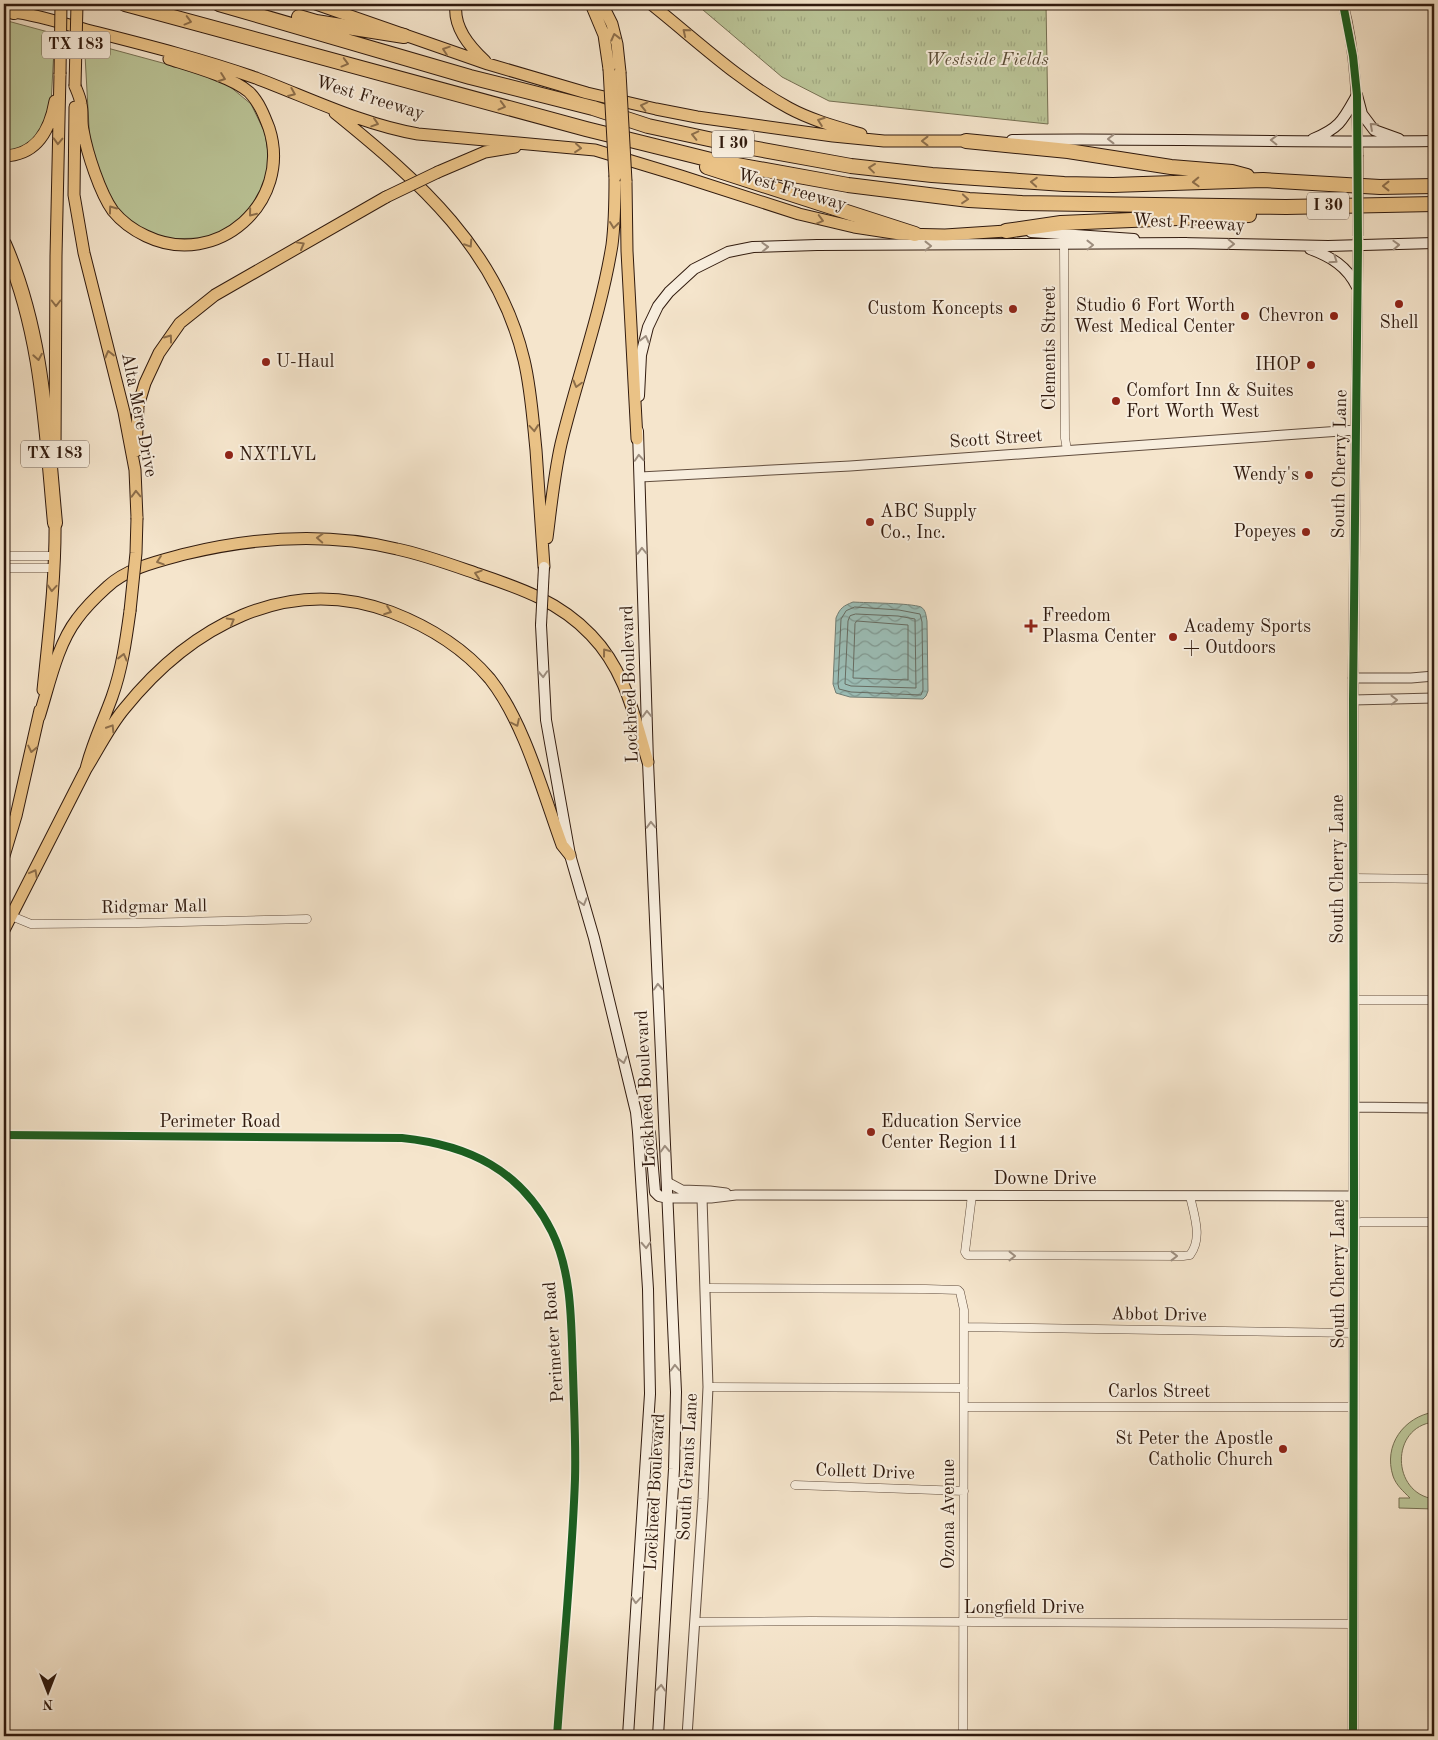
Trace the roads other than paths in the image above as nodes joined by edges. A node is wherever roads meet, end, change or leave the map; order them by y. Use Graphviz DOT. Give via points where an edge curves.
graph roads {
  1 [pos="61,4"];
  2 [pos="77,4"];
  3 [pos="125,4"];
  4 [pos="219,4"];
  5 [pos="248,4"];
  6 [pos="316,4"];
  7 [pos="456,4"];
  8 [pos="591,4"];
  9 [pos="602,4"];
  10 [pos="651,4"];
  11 [pos="1343,4"];
  12 [pos="7,11"];
  13 [pos="404,36"];
  14 [pos="146,45"];
  15 [pos="488,64"];
  16 [pos="614,70"];
  17 [pos="60,74"];
  18 [pos="75,86"];
  19 [pos="1357,95"];
  20 [pos="328,108"];
  21 [pos="884,141"];
  22 [pos="966,141"];
  23 [pos="1308,141"];
  24 [pos="1434,141"];
  25 [pos="1357,142"];
  26 [pos="1405,142"];
  27 [pos="529,144"];
  28 [pos="693,155"];
  29 [pos="4,156"];
  30 [pos="620,179"];
  31 [pos="1262,180"];
  32 [pos="1434,186"];
  33 [pos="1434,204"];
  34 [pos="1286,207"];
  35 [pos="1006,231"];
  36 [pos="915,234"];
  37 [pos="1358,241"];
  38 [pos="4,244"];
  39 [pos="1186,244"];
  40 [pos="1434,244"];
  41 [pos="1064,245"];
  42 [pos="1302,246"];
  43 [pos="1357,287"];
  44 [pos="1355,430"];
  45 [pos="637,439"];
  46 [pos="1067,450"];
  47 [pos="135,470"];
  48 [pos="640,477"];
  49 [pos="56,523"];
  50 [pos="4,556"];
  51 [pos="54,562"];
  52 [pos="544,567"];
  53 [pos="4,568"];
  54 [pos="1434,676"];
  55 [pos="1353,678"];
  56 [pos="1434,698"];
  57 [pos="1353,700"];
  58 [pos="40,717"];
  59 [pos="648,762"];
  60 [pos="86,770"];
  61 [pos="4,856"];
  62 [pos="570,856"];
  63 [pos="1353,878"];
  64 [pos="1434,879"];
  65 [pos="8,914"];
  66 [pos="307,919"];
  67 [pos="4,930"];
  68 [pos="1354,1000"];
  69 [pos="1434,1000"];
  70 [pos="1354,1107"];
  71 [pos="1434,1108"];
  72 [pos="637,1120"];
  73 [pos="4,1135"];
  74 [pos="667,1182"];
  75 [pos="736,1195"];
  76 [pos="972,1195"];
  77 [pos="1190,1196"];
  78 [pos="1354,1196"];
  79 [pos="668,1198"];
  80 [pos="702,1198"];
  81 [pos="1434,1222"];
  82 [pos="1354,1224"];
  83 [pos="706,1288"];
  84 [pos="964,1327"];
  85 [pos="1354,1333"];
  86 [pos="708,1387"];
  87 [pos="964,1388"];
  88 [pos="964,1407"];
  89 [pos="1354,1407"];
  90 [pos="795,1485"];
  91 [pos="964,1491"];
  92 [pos="695,1622"];
  93 [pos="964,1623"];
  94 [pos="1353,1624"];
  95 [pos="557,1736"];
  96 [pos="628,1736"];
  97 [pos="658,1736"];
  98 [pos="687,1736"];
  99 [pos="963,1736"];
  100 [pos="1353,1736"];
  1 -- 17 [label="main road, TX 183, bridge"];
  2 -- 18 [label="main road, Alta Mere Drive / TX 183, bridge"];
  3 -- 28 [label="highway, West Freeway / I 30, one-way"];
  31 -- 4 [label="highway, West Freeway / I 30, one-way" via="1064,184 851,166 648,126"];
  5 -- 13 [label="highway" via="316,22"];
  6 -- 13 [label="main road"];
  7 -- 15 [label="main road" via="461,32 471,48"];
  8 -- 16 [label="main road"];
  16 -- 9 [label="main road, one-way" via="613,31"];
  21 -- 10 [label="main road, one-way" via="824,123 789,108 760,90"];
  11 -- 19 [label="street, South Cherry Lane"];
  12 -- 14 [label="main road, West Freeway"];
  15 -- 13 [label="main road, one-way"];
  14 -- 18 [label="main road, one-way" via="161,56 234,82 260,106 274,144 272,172 254,213 224,237 192,245 166,244 132,230 114,212 98,183"];
  14 -- 20 [label="main road, West Freeway, one-way" via="228,69"];
  21 -- 15 [label="main road, one-way" via="672,112 587,93"];
  16 -- 30 [label="main road, bridge"];
  17 -- 29 [label="main road" via="54,109 42,139 28,151"];
  17 -- 49 [label="main road, TX 183, one-way" via="54,392"];
  47 -- 18 [label="main road, Alta Mere Drive / TX 183, one-way" via="124,412 84,253 74,195"];
  19 -- 23 [label="main road" via="1338,126"];
  19 -- 25 [label="street, South Cherry Lane"];
  26 -- 19 [label="main road, one-way" via="1374,130 1362,114"];
  20 -- 27 [label="main road, West Freeway, one-way" via="410,133"];
  20 -- 52 [label="main road, one-way" via="398,165 440,206 459,228 497,289 524,361 533,420"];
  22 -- 21 [label="main road, one-way"];
  23 -- 22 [label="main road, one-way" via="1115,138"];
  22 -- 31 [label="highway" via="1232,172"];
  23 -- 25 [label="main road"];
  24 -- 26 [label="main road"];
  25 -- 26 [label="main road"];
  25 -- 37 [label="street, South Cherry Lane, bridge"];
  27 -- 36 [label="main road, West Freeway, one-way" via="595,150 828,222"];
  47 -- 27 [label="main road, one-way, bridge" via="138,406 145,383 159,352 180,323 215,295 386,197 485,152"];
  28 -- 34 [label="highway, West Freeway / I 30, one-way" via="830,182 969,200"];
  28 -- 36 [label="highway" via="708,167"];
  30 -- 45 [label="main road"];
  30 -- 52 [label="main road, one-way" via="612,246 554,478"];
  32 -- 31 [label="highway, West Freeway / I 30, one-way" via="1380,187"];
  33 -- 34 [label="highway, West Freeway / I 30"];
  34 -- 35 [label="highway" via="1264,214 1061,223"];
  35 -- 36 [label="main road, West Freeway"];
  35 -- 39 [label="main road, West Freeway"];
  37 -- 40 [label="main road, West Freeway, one-way"];
  37 -- 42 [label="main road, West Freeway"];
  37 -- 43 [label="street, South Cherry Lane"];
  38 -- 49 [label="highway, one-way" via="25,300 38,355"];
  41 -- 39 [label="main road, Lockheed Boulevard, one-way"];
  39 -- 42 [label="main road, West Freeway, one-way"];
  45 -- 41 [label="main road, Lockheed Boulevard, one-way" via="641,355 648,327 669,292 694,269 713,259 742,249 762,247"];
  41 -- 46 [label="street, Clements Street"];
  42 -- 43 [label="main road, one-way" via="1327,255 1341,265"];
  43 -- 44 [label="street, South Cherry Lane"];
  44 -- 46 [label="street, Scott Street"];
  44 -- 55 [label="street, South Cherry Lane"];
  48 -- 45 [label="main road, Lockheed Boulevard, one-way"];
  46 -- 48 [label="street, Scott Street"];
  60 -- 47 [label="main road, Alta Mere Drive / TX 183, one-way, bridge" via="126,646 136,553"];
  59 -- 48 [label="main road, Lockheed Boulevard, one-way"];
  49 -- 51 [label="main road, TX 183"];
  50 -- 51 [label="street"];
  51 -- 53 [label="street"];
  51 -- 58 [label="main road, TX 183, one-way"];
  52 -- 62 [label="main road, Lockheed Boulevard, one-way, bridge" via="541,625 546,720"];
  54 -- 55 [label="street"];
  55 -- 57 [label="street, South Cherry Lane"];
  57 -- 56 [label="street, one-way"];
  57 -- 63 [label="street, South Cherry Lane"];
  59 -- 58 [label="main road, one-way" via="614,664 591,635 566,613 524,590 433,559 396,548 339,539 298,537 240,542 163,560 126,574 108,586 77,619 64,640"];
  58 -- 61 [label="main road, TX 183, one-way"];
  74 -- 59 [label="main road, Lockheed Boulevard, one-way"];
  60 -- 62 [label="main road, one-way" via="123,710 187,646 236,617 262,607 319,598 343,599 379,608 433,630 480,668 508,707 519,729 562,845"];
  65 -- 60 [label="main road, Alta Mere Drive / TX 183, one-way"];
  62 -- 72 [label="main road, Lockheed Boulevard, one-way" via="594,938"];
  63 -- 64 [label="street"];
  63 -- 68 [label="street, South Cherry Lane"];
  65 -- 66 [label="street, Ridgmar Mall" via="31,924"];
  65 -- 67 [label="main road, Alta Mere Drive / TX 183"];
  68 -- 69 [label="street"];
  68 -- 70 [label="street, South Cherry Lane"];
  70 -- 71 [label="street"];
  70 -- 78 [label="street, South Cherry Lane"];
  72 -- 79 [label="main road" via="650,1133 655,1192"];
  72 -- 96 [label="main road, Lockheed Boulevard, one-way" via="648,1289 650,1394"];
  73 -- 95 [label="street, Perimeter Road" via="428,1140 455,1147 486,1161 525,1193 553,1234 569,1288 575,1479"];
  74 -- 75 [label="street, Downe Drive" via="682,1190"];
  74 -- 79 [label="main road, Lockheed Boulevard"];
  75 -- 76 [label="street, Downe Drive"];
  75 -- 80 [label="street, Downe Drive"];
  76 -- 77 [label="street, Downe Drive"];
  76 -- 77 [label="street, one-way" via="965,1252 972,1256 1187,1256 1196,1248 1198,1235"];
  77 -- 78 [label="street, Downe Drive"];
  78 -- 82 [label="street, South Cherry Lane"];
  79 -- 80 [label="street, Downe Drive"];
  97 -- 79 [label="main road, Lockheed Boulevard, one-way" via="676,1392"];
  80 -- 83 [label="street, South Grants Lane"];
  81 -- 82 [label="street"];
  82 -- 85 [label="street, South Cherry Lane"];
  83 -- 84 [label="street, Ozona Avenue" via="958,1290 964,1310"];
  83 -- 86 [label="street, South Grants Lane"];
  84 -- 85 [label="street, Abbot Drive"];
  84 -- 87 [label="street, Ozona Avenue"];
  85 -- 89 [label="street, South Cherry Lane"];
  86 -- 87 [label="street"];
  86 -- 92 [label="street, South Grants Lane"];
  87 -- 88 [label="street, Ozona Avenue"];
  88 -- 89 [label="street, Carlos Street"];
  88 -- 91 [label="street, Ozona Avenue"];
  89 -- 94 [label="street, South Cherry Lane"];
  90 -- 91 [label="street, Collett Drive"];
  91 -- 93 [label="street, Ozona Avenue"];
  92 -- 93 [label="street, Longfield Drive"];
  92 -- 98 [label="street, South Grants Lane"];
  93 -- 94 [label="street, Longfield Drive"];
  93 -- 99 [label="street, Ozona Avenue"];
  94 -- 100 [label="street, South Cherry Lane"];
}
